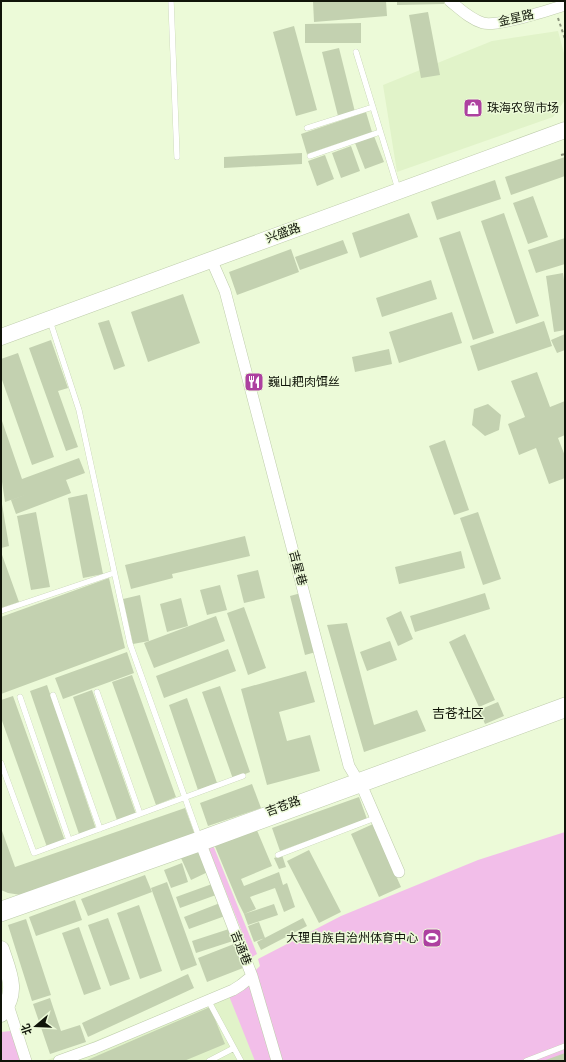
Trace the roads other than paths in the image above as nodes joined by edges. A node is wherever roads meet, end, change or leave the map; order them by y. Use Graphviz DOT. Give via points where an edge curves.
graph roads {
  1 [pos="171,1"];
  2 [pos="450,1"];
  3 [pos="560,7"];
  4 [pos="356,52"];
  5 [pos="373,107"];
  6 [pos="307,128"];
  7 [pos="565,130"];
  8 [pos="380,132"];
  9 [pos="310,156"];
  10 [pos="177,157"];
  11 [pos="399,191"];
  12 [pos="211,259"];
  13 [pos="49,319"];
  14 [pos="1,337"];
  15 [pos="114,573"];
  16 [pos="1,611"];
  17 [pos="97,692"];
  18 [pos="53,695"];
  19 [pos="20,697"];
  20 [pos="565,703"];
  21 [pos="565,712"];
  22 [pos="1,763"];
  23 [pos="242,776"];
  24 [pos="359,783"];
  25 [pos="184,798"];
  26 [pos="140,814"];
  27 [pos="375,818"];
  28 [pos="100,829"];
  29 [pos="68,840"];
  30 [pos="200,841"];
  31 [pos="278,855"];
  32 [pos="399,872"];
  33 [pos="1,907"];
  34 [pos="1,916"];
  35 [pos="1,949"];
  36 [pos="252,976"];
  37 [pos="208,1000"];
  38 [pos="4,1010"];
  39 [pos="565,1046"];
  40 [pos="234,1048"];
  41 [pos="26,1061"];
  42 [pos="59,1061"];
  43 [pos="209,1061"];
  44 [pos="241,1061"];
  45 [pos="277,1061"];
  46 [pos="526,1061"];
  1 -- 10 [label="lane"];
  2 -- 3 [label="street, 金星路" via="474,20 486,24"];
  4 -- 5 [label="lane"];
  5 -- 6 [label="lane"];
  5 -- 8 [label="lane"];
  7 -- 11 [label="street, 兴盛路"];
  8 -- 9 [label="lane"];
  8 -- 11 [label="lane"];
  11 -- 12 [label="street, 兴盛路"];
  12 -- 13 [label="street, 兴盛路"];
  12 -- 24 [label="street, 吉星巷" via="225,291 349,766"];
  13 -- 14 [label="street, 兴盛路"];
  13 -- 15 [label="lane" via="79,410"];
  15 -- 16 [label="lane"];
  15 -- 25 [label="lane" via="130,644"];
  17 -- 26 [label="lane"];
  18 -- 28 [label="lane"];
  19 -- 29 [label="lane"];
  20 -- 24 [label="street, 吉苍路"];
  21 -- 24 [label="street, 吉苍路"];
  22 -- 29 [label="lane" via="34,853"];
  23 -- 25 [label="lane"];
  24 -- 27 [label="street, 吉星巷"];
  24 -- 30 [label="street, 吉苍路"];
  25 -- 26 [label="lane"];
  25 -- 30 [label="lane"];
  26 -- 28 [label="lane"];
  27 -- 31 [label="lane"];
  27 -- 32 [label="street, 吉星巷"];
  28 -- 29 [label="lane"];
  30 -- 33 [label="street, 吉苍路"];
  30 -- 34 [label="street, 吉苍路"];
  30 -- 36 [label="street, 吉通巷"];
  35 -- 38 [label="street" via="12,985 11,997"];
  36 -- 37 [label="street" via="241,985"];
  36 -- 45 [label="street, 吉通巷"];
  37 -- 40 [label="lane"];
  37 -- 42 [label="street"];
  38 -- 41 [label="street"];
  39 -- 46 [label="lane"];
  40 -- 43 [label="lane"];
  40 -- 44 [label="lane"];
}
